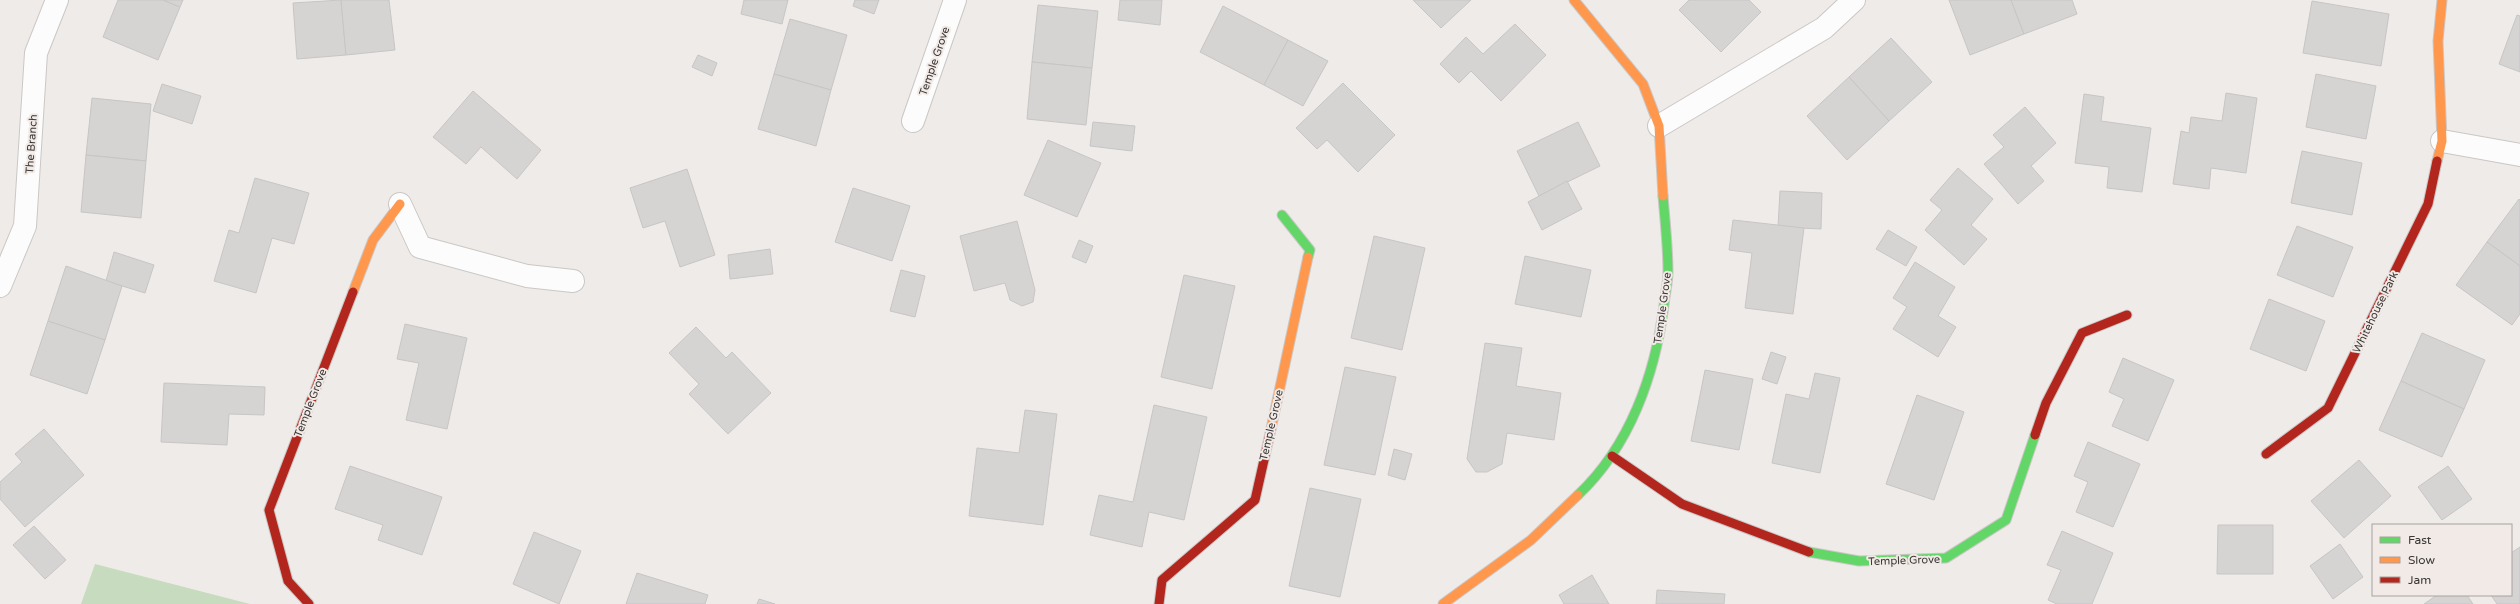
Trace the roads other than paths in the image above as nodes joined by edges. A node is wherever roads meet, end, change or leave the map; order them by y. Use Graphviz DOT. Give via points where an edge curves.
graph roads {
  1 [pos="57,0"];
  2 [pos="955,0"];
  3 [pos="1574,0"];
  4 [pos="1854,0"];
  5 [pos="2442,0"];
  6 [pos="913,121"];
  7 [pos="1659,126"];
  8 [pos="2442,141"];
  9 [pos="2520,155"];
  10 [pos="400,204"];
  11 [pos="1282,215"];
  12 [pos="573,281"];
  13 [pos="0,286"];
  14 [pos="2127,315"];
  15 [pos="2266,454"];
  16 [pos="1612,456"];
  17 [pos="309,604"];
  18 [pos="1160,604"];
  19 [pos="1443,604"];
  1 -- 13 [label="street, The Branch" via="36,53 26,226"];
  2 -- 6 [label="street, Temple Grove"];
  3 -- 7 [label="street, Temple Grove" via="1643,84"];
  4 -- 7 [label="street" via="1824,28"];
  5 -- 8 [label="street, Whitehouse Park" via="2438,41"];
  7 -- 16 [label="street, Temple Grove" via="1668,273 1661,330 1646,385 1633,419"];
  8 -- 9 [label="street"];
  8 -- 15 [label="street, Whitehouse Park" via="2428,204 2328,408"];
  10 -- 12 [label="street" via="420,247 527,276"];
  10 -- 17 [label="street, Temple Grove" via="373,240 269,510 288,581"];
  11 -- 18 [label="street, Temple Grove" via="1310,250 1254,500 1162,580"];
  14 -- 16 [label="street, Temple Grove" via="2082,333 2046,403 2006,520 1946,558 1859,561 1812,553 1682,504"];
  16 -- 19 [label="street, Temple Grove" via="1572,502 1531,540"];
}
